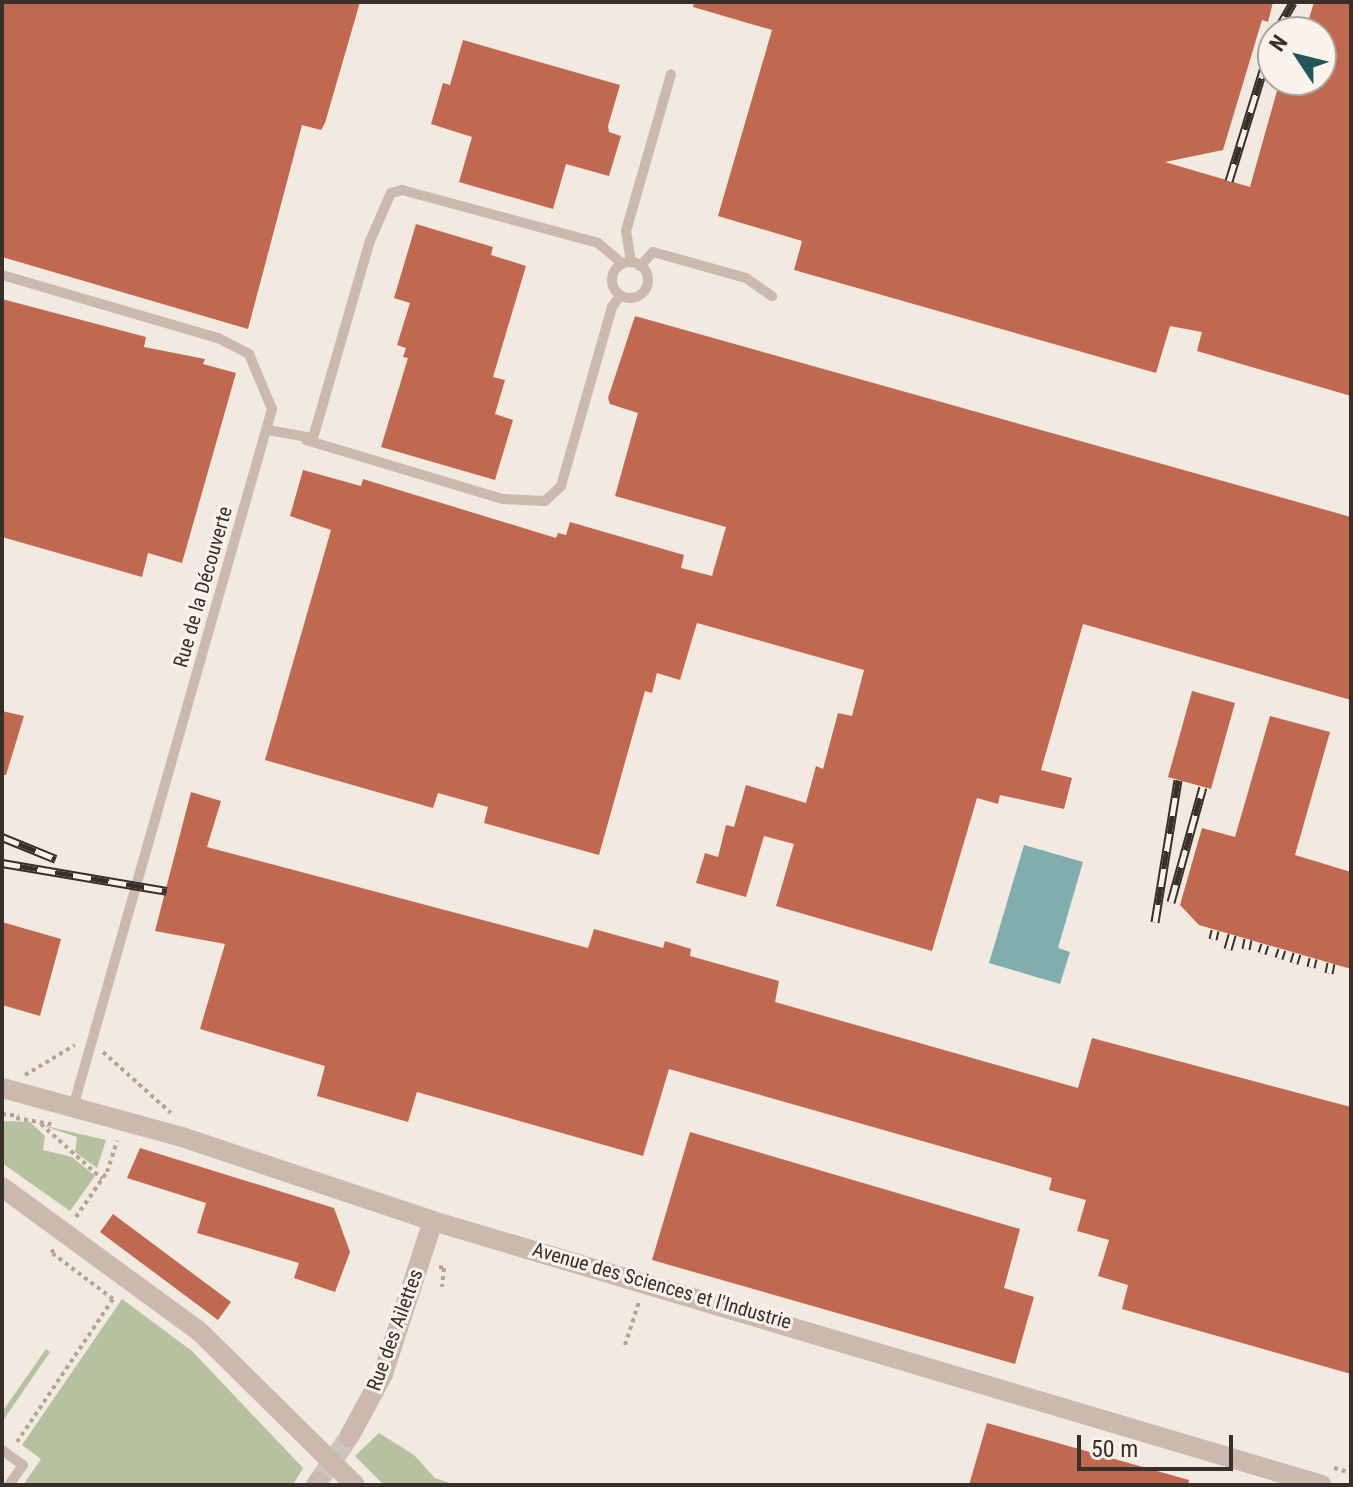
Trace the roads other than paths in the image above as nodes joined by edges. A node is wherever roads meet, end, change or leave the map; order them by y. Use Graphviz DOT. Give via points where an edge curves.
graph roads {
  1 [pos="671,74"];
  2 [pos="631,263"];
  3 [pos="2,275"];
  4 [pos="620,296"];
  5 [pos="772,296"];
  6 [pos="268,430"];
  7 [pos="304,440"];
  8 [pos="2,1088"];
  9 [pos="73,1107"];
  10 [pos="2,1187"];
  11 [pos="433,1221"];
  12 [pos="349,1437"];
  13 [pos="5,1452"];
  14 [pos="9,1485"];
  15 [pos="355,1485"];
  16 [pos="1322,1485"];
  1 -- 2 [label="lane" via="626,231"];
  2 -- 4 [label="lane" via="611,281"];
  2 -- 4 [label="lane" via="649,280 646,291 638,297"];
  2 -- 5 [label="lane" via="653,252 746,278"];
  2 -- 7 [label="lane" via="598,243 402,190 391,193 370,241 315,434"];
  3 -- 6 [label="lane, Rue de la Découverte" via="218,338 249,354 272,409"];
  4 -- 7 [label="lane" via="612,307 561,486 545,501 503,499"];
  6 -- 7 [label="lane"];
  6 -- 9 [label="lane, Rue de la Découverte"];
  8 -- 9 [label="street, Avenue des Sciences et l'Industrie"];
  9 -- 11 [label="street, Avenue des Sciences et l'Industrie" via="336,1185"];
  10 -- 15 [label="street" via="199,1331"];
  11 -- 12 [label="street, Rue des Ailettes" via="383,1374"];
  11 -- 16 [label="street, Avenue des Sciences et l'Industrie"];
  13 -- 14 [label="lane" via="23,1465"];
}
